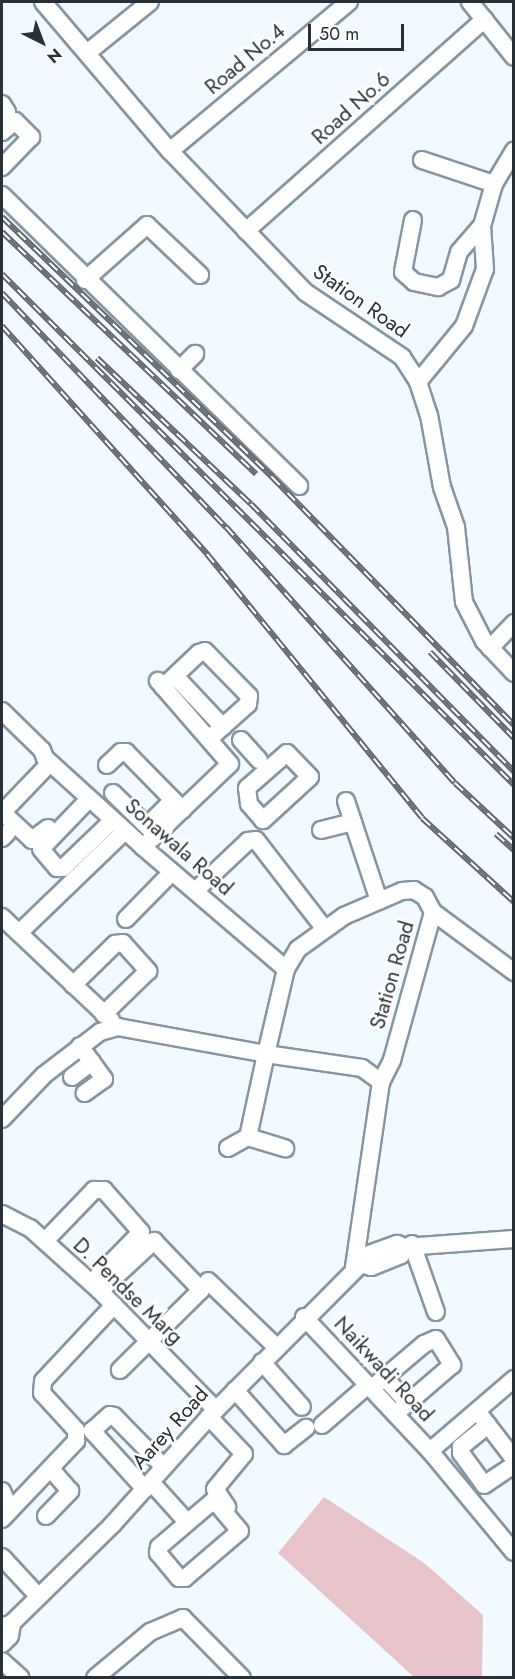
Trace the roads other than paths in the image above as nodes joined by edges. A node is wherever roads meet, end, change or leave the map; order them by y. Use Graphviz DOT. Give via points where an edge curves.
graph roads {
  1 [pos="43,2"];
  2 [pos="150,2"];
  3 [pos="349,2"];
  4 [pos="470,2"];
  5 [pos="485,18"];
  6 [pos="87,53"];
  7 [pos="513,57"];
  8 [pos="2,104"];
  9 [pos="2,118"];
  10 [pos="2,132"];
  11 [pos="513,150"];
  12 [pos="170,151"];
  13 [pos="422,160"];
  14 [pos="2,167"];
  15 [pos="494,184"];
  16 [pos="2,195"];
  17 [pos="413,220"];
  18 [pos="482,226"];
  19 [pos="246,231"];
  20 [pos="200,275"];
  21 [pos="85,280"];
  22 [pos="195,354"];
  23 [pos="178,370"];
  24 [pos="418,382"];
  25 [pos="299,486"];
  26 [pos="513,623"];
  27 [pos="490,648"];
  28 [pos="513,673"];
  29 [pos="165,681"];
  30 [pos="2,711"];
  31 [pos="2,724"];
  32 [pos="223,727"];
  33 [pos="210,738"];
  34 [pos="47,760"];
  35 [pos="259,760"];
  36 [pos="228,764"];
  37 [pos="107,765"];
  38 [pos="163,778"];
  39 [pos="247,788"];
  40 [pos="113,793"];
  41 [pos="86,795"];
  42 [pos="346,801"];
  43 [pos="182,805"];
  44 [pos="2,812"];
  45 [pos="353,822"];
  46 [pos="119,826"];
  47 [pos="321,830"];
  48 [pos="151,831"];
  49 [pos="4,832"];
  50 [pos="21,845"];
  51 [pos="143,847"];
  52 [pos="172,873"];
  53 [pos="195,891"];
  54 [pos="379,901"];
  55 [pos="433,912"];
  56 [pos="2,917"];
  57 [pos="126,919"];
  58 [pos="324,928"];
  59 [pos="19,933"];
  60 [pos="286,969"];
  61 [pos="513,972"];
  62 [pos="73,985"];
  63 [pos="104,1014"];
  64 [pos="118,1027"];
  65 [pos="80,1046"];
  66 [pos="266,1054"];
  67 [pos="392,1060"];
  68 [pos="92,1062"];
  69 [pos="362,1068"];
  70 [pos="72,1077"];
  71 [pos="381,1082"];
  72 [pos="85,1093"];
  73 [pos="3,1115"];
  74 [pos="248,1137"];
  75 [pos="228,1148"];
  76 [pos="285,1148"];
  77 [pos="2,1214"];
  78 [pos="513,1239"];
  79 [pos="45,1241"];
  80 [pos="409,1245"];
  81 [pos="357,1266"];
  82 [pos="208,1281"];
  83 [pos="95,1287"];
  84 [pos="114,1305"];
  85 [pos="436,1312"];
  86 [pos="304,1317"];
  87 [pos="151,1342"];
  88 [pos="276,1347"];
  89 [pos="262,1362"];
  90 [pos="120,1370"];
  91 [pos="454,1373"];
  92 [pos="513,1379"];
  93 [pos="374,1383"];
  94 [pos="235,1390"];
  95 [pos="302,1407"];
  96 [pos="477,1410"];
  97 [pos="401,1412"];
  98 [pos="212,1414"];
  99 [pos="488,1425"];
  100 [pos="430,1451"];
  101 [pos="513,1459"];
  102 [pos="513,1465"];
  103 [pos="164,1467"];
  104 [pos="50,1468"];
  105 [pos="148,1485"];
  106 [pos="2,1491"];
  107 [pos="3,1511"];
  108 [pos="46,1516"];
  109 [pos="187,1522"];
  110 [pos="248,1530"];
  111 [pos="509,1531"];
  112 [pos="513,1552"];
  113 [pos="2,1557"];
  114 [pos="39,1597"];
  115 [pos="7,1625"];
  116 [pos="2,1644"];
  117 [pos="2,1661"];
  118 [pos="21,1677"];
  119 [pos="94,1677"];
  120 [pos="243,1677"];
  1 -- 6 [label="street, Station Road"];
  2 -- 6 [label="street"];
  3 -- 12 [label="street, Road No.4"];
  4 -- 5 [label="street"];
  5 -- 7 [label="street"];
  5 -- 19 [label="street, Road No.6"];
  6 -- 12 [label="street, Station Road"];
  8 -- 9 [label="street" via="7,112"];
  10 -- 14 [label="street" via="15,121 31,137"];
  11 -- 15 [label="street"];
  12 -- 19 [label="street, Station Road"];
  13 -- 15 [label="street"];
  15 -- 18 [label="street"];
  16 -- 21 [label="street"];
  17 -- 18 [label="street" via="403,272 414,282 438,287 450,280 459,252"];
  18 -- 24 [label="street" via="486,269 464,326"];
  19 -- 24 [label="street, Station Road" via="305,292 402,357"];
  20 -- 21 [label="street" via="147,225"];
  21 -- 23 [label="street"];
  22 -- 23 [label="street"];
  23 -- 25 [label="street"];
  24 -- 27 [label="street, Station Road" via="456,527 464,602"];
  26 -- 27 [label="street"];
  27 -- 28 [label="street"];
  29 -- 32 [label="street"];
  29 -- 32 [label="street" via="199,653 208,652 251,699"];
  29 -- 33 [label="street"];
  30 -- 34 [label="street, Sonawala Road" via="42,750"];
  31 -- 34 [label="street, Sonawala Road" via="36,756"];
  32 -- 33 [label="street"];
  33 -- 36 [label="street"];
  34 -- 41 [label="street, Sonawala Road"];
  34 -- 44 [label="street"];
  35 -- 36 [label="street" via="243,742"];
  36 -- 39 [label="street"];
  36 -- 43 [label="street"];
  37 -- 43 [label="street" via="126,752"];
  38 -- 43 [label="street"];
  40 -- 48 [label="street"];
  41 -- 44 [label="street" via="35,840"];
  41 -- 46 [label="street, Sonawala Road"];
  41 -- 46 [label="street" via="42,847 41,852 57,868 63,868"];
  42 -- 45 [label="street"];
  43 -- 48 [label="street"];
  45 -- 47 [label="street"];
  45 -- 54 [label="street"];
  46 -- 51 [label="street, Sonawala Road"];
  46 -- 59 [label="street"];
  48 -- 51 [label="street"];
  49 -- 50 [label="street"];
  51 -- 52 [label="street, Sonawala Road"];
  52 -- 53 [label="street, Sonawala Road"];
  52 -- 57 [label="street"];
  53 -- 58 [label="street" via="248,841 256,840"];
  53 -- 60 [label="street, Sonawala Road"];
  54 -- 55 [label="street, Station Road" via="414,890 425,897"];
  54 -- 58 [label="street, Station Road"];
  55 -- 61 [label="street"];
  55 -- 67 [label="street, Station Road"];
  56 -- 59 [label="street"];
  58 -- 60 [label="street, Station Road" via="298,949"];
  59 -- 62 [label="street"];
  60 -- 66 [label="street, Station Road"];
  62 -- 63 [label="street"];
  62 -- 63 [label="street" via="115,944 123,943 148,971"];
  63 -- 64 [label="street"];
  64 -- 65 [label="street" via="100,1032"];
  64 -- 66 [label="street"];
  65 -- 68 [label="street"];
  65 -- 73 [label="street"];
  66 -- 69 [label="street"];
  66 -- 74 [label="street, Station Road"];
  67 -- 69 [label="street"];
  67 -- 71 [label="street, Station Road"];
  68 -- 70 [label="street"];
  68 -- 72 [label="street" via="104,1078"];
  69 -- 71 [label="street"];
  71 -- 81 [label="street, Station Road"];
  74 -- 75 [label="street"];
  74 -- 76 [label="street"];
  77 -- 79 [label="street, D. Pendse Marg" via="30,1228"];
  78 -- 80 [label="street"];
  79 -- 83 [label="street, D. Pendse Marg"];
  79 -- 83 [label="street" via="94,1190 104,1190 141,1232"];
  80 -- 81 [label="street" via="401,1255 371,1267"];
  80 -- 85 [label="street"];
  81 -- 86 [label="street, Aarey Road"];
  82 -- 88 [label="street"];
  83 -- 84 [label="street, D. Pendse Marg"];
  83 -- 87 [label="street" via="157,1241 201,1290"];
  84 -- 87 [label="street, D. Pendse Marg"];
  84 -- 104 [label="street" via="43,1381 42,1393 76,1430 76,1441"];
  86 -- 88 [label="street, Aarey Road"];
  86 -- 93 [label="street, Naikwadi Road"];
  87 -- 90 [label="street"];
  87 -- 98 [label="street, D. Pendse Marg"];
  88 -- 89 [label="street, Aarey Road"];
  89 -- 94 [label="street, Aarey Road"];
  89 -- 95 [label="street"];
  91 -- 97 [label="street"];
  92 -- 96 [label="street"];
  93 -- 94 [label="street" via="284,1445"];
  93 -- 97 [label="street, Naikwadi Road"];
  93 -- 97 [label="street" via="435,1339 453,1364"];
  94 -- 98 [label="street, Aarey Road"];
  96 -- 99 [label="street"];
  96 -- 100 [label="street"];
  97 -- 100 [label="street, Naikwadi Road"];
  98 -- 103 [label="street, Aarey Road"];
  98 -- 110 [label="street, D. Pendse Marg" via="244,1454 215,1493"];
  99 -- 101 [label="street"];
  99 -- 102 [label="street" via="460,1453 484,1485"];
  100 -- 111 [label="street, Naikwadi Road"];
  103 -- 105 [label="street, Aarey Road"];
  103 -- 105 [label="street" via="114,1416 110,1415 92,1431"];
  104 -- 107 [label="street"];
  104 -- 108 [label="street" via="70,1491"];
  105 -- 109 [label="street"];
  105 -- 114 [label="street, Aarey Road"];
  106 -- 107 [label="street"];
  109 -- 109 [label="street" via="217,1500 240,1531 182,1579 158,1550"];
  111 -- 112 [label="street, Naikwadi Road"];
  113 -- 114 [label="street"];
  114 -- 115 [label="street, Aarey Road"];
  115 -- 116 [label="street, Aarey Road" via="9,1636"];
  117 -- 118 [label="street"];
  119 -- 120 [label="street" via="150,1632 183,1618"];
}
